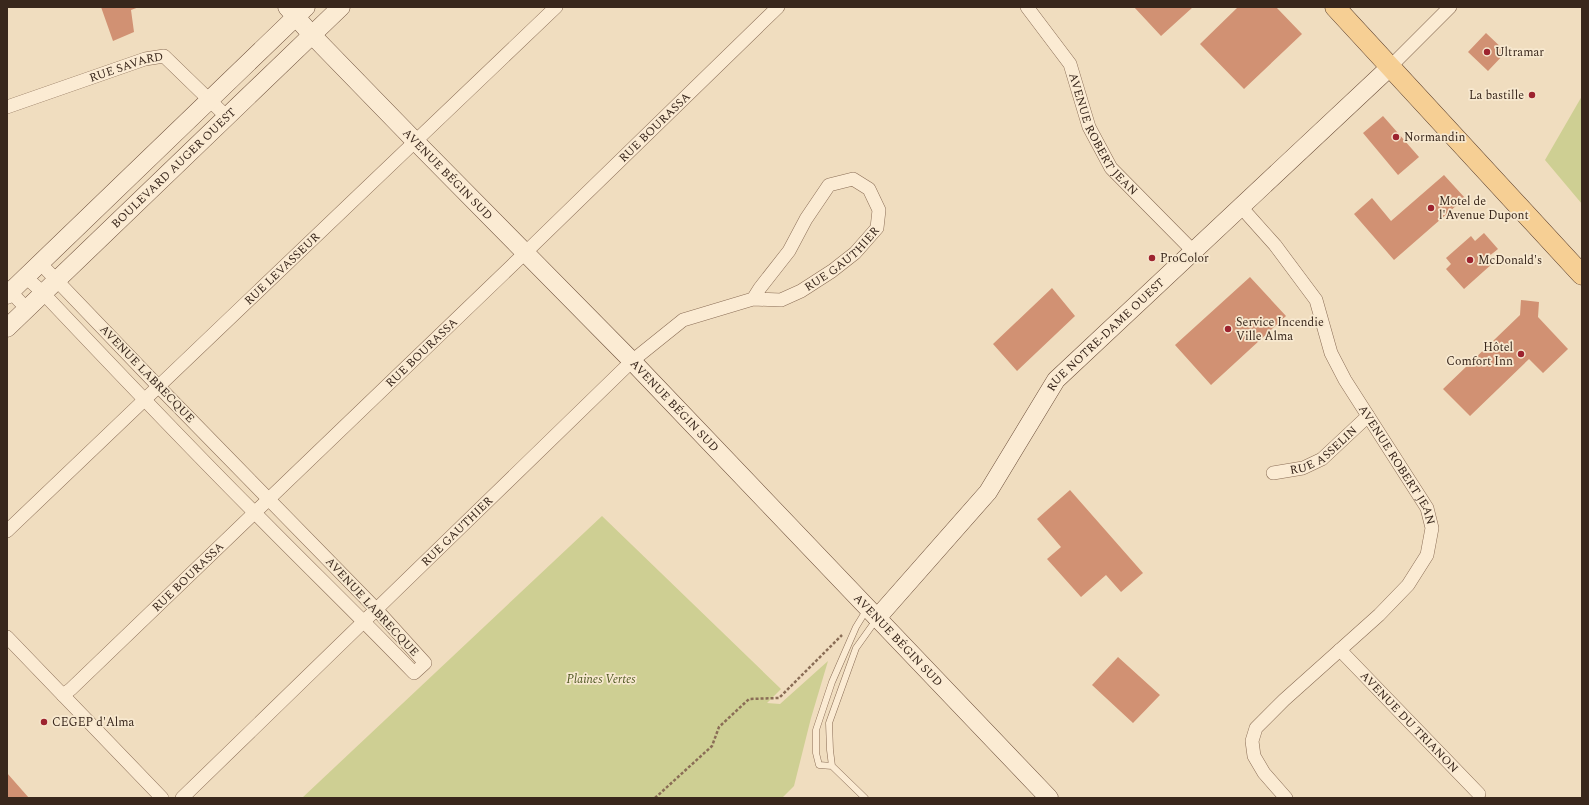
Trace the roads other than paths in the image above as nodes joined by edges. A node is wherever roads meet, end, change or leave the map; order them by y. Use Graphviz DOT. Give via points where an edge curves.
graph roads {
  1 [pos="341,7"];
  2 [pos="556,7"];
  3 [pos="778,7"];
  4 [pos="1027,7"];
  5 [pos="1335,7"];
  6 [pos="1350,7"];
  7 [pos="1450,7"];
  8 [pos="296,10"];
  9 [pos="312,35"];
  10 [pos="1394,63"];
  11 [pos="209,101"];
  12 [pos="7,107"];
  13 [pos="227,117"];
  14 [pos="416,142"];
  15 [pos="1241,207"];
  16 [pos="1193,251"];
  17 [pos="525,252"];
  18 [pos="1582,255"];
  19 [pos="40,263"];
  20 [pos="1582,275"];
  21 [pos="26,277"];
  22 [pos="57,280"];
  23 [pos="8,292"];
  24 [pos="43,293"];
  25 [pos="753,299"];
  26 [pos="27,309"];
  27 [pos="7,328"];
  28 [pos="632,360"];
  29 [pos="158,386"];
  30 [pos="143,400"];
  31 [pos="1368,416"];
  32 [pos="1273,473"];
  33 [pos="269,499"];
  34 [pos="254,513"];
  35 [pos="7,531"];
  36 [pos="376,609"];
  37 [pos="872,613"];
  38 [pos="364,621"];
  39 [pos="7,637"];
  40 [pos="1340,650"];
  41 [pos="63,695"];
  42 [pos="832,766"];
  43 [pos="1479,794"];
  44 [pos="162,798"];
  45 [pos="182,798"];
  46 [pos="865,798"];
  47 [pos="1049,798"];
  48 [pos="1286,798"];
  1 -- 9 [label="street, BOULEVARD AUGER OUEST"];
  2 -- 14 [label="street, RUE LEVASSEUR"];
  3 -- 17 [label="street, RUE BOURASSA"];
  4 -- 16 [label="street, AVENUE ROBERT JEAN" via="1070,64 1089,127 1111,168"];
  5 -- 10 [label="main road"];
  6 -- 10 [label="main road"];
  7 -- 10 [label="street"];
  8 -- 9 [label="street, AVENUE BÉGIN SUD"];
  8 -- 11 [label="street, BOULEVARD AUGER OUEST"];
  9 -- 13 [label="street, BOULEVARD AUGER OUEST"];
  9 -- 14 [label="street, AVENUE BÉGIN SUD"];
  10 -- 15 [label="street, RUE NOTRE-DAME OUEST"];
  10 -- 18 [label="main road"];
  10 -- 20 [label="main road"];
  11 -- 12 [label="street, RUE SAVARD" via="164,56 145,59"];
  11 -- 13 [label="street, RUE SAVARD"];
  11 -- 19 [label="street, BOULEVARD AUGER OUEST"];
  13 -- 22 [label="street, BOULEVARD AUGER OUEST"];
  14 -- 17 [label="street, AVENUE BÉGIN SUD"];
  14 -- 29 [label="street, RUE LEVASSEUR"];
  15 -- 16 [label="street, RUE NOTRE-DAME OUEST"];
  15 -- 31 [label="street, AVENUE ROBERT JEAN" via="1275,245 1316,300 1331,353"];
  16 -- 37 [label="street, RUE NOTRE-DAME OUEST" via="1056,380 988,492"];
  17 -- 28 [label="street, AVENUE BÉGIN SUD"];
  17 -- 33 [label="street, RUE BOURASSA"];
  19 -- 21 [label="street, BOULEVARD AUGER OUEST"];
  19 -- 22 [label="street, AVENUE LABRECQUE"];
  21 -- 23 [label="street, BOULEVARD AUGER OUEST"];
  21 -- 24 [label="street, AVENUE LABRECQUE"];
  22 -- 24 [label="street, BOULEVARD AUGER OUEST"];
  22 -- 29 [label="street, AVENUE LABRECQUE"];
  23 -- 26 [label="street"];
  24 -- 26 [label="street, BOULEVARD AUGER OUEST"];
  24 -- 30 [label="street, AVENUE LABRECQUE"];
  25 -- 25 [label="street, RUE GAUTHIER" via="781,300 801,291 855,253 877,228 879,210 869,189 853,179 828,185 789,251"];
  25 -- 28 [label="street, RUE GAUTHIER" via="683,320"];
  26 -- 27 [label="street, BOULEVARD AUGER OUEST"];
  28 -- 36 [label="street, RUE GAUTHIER"];
  28 -- 37 [label="street, AVENUE BÉGIN SUD"];
  29 -- 30 [label="street, RUE LEVASSEUR"];
  29 -- 33 [label="street, AVENUE LABRECQUE"];
  30 -- 34 [label="street, AVENUE LABRECQUE"];
  30 -- 35 [label="street, RUE LEVASSEUR"];
  31 -- 32 [label="street, RUE ASSELIN" via="1322,459 1303,468"];
  31 -- 40 [label="street, AVENUE ROBERT JEAN" via="1427,508 1432,528 1427,555 1408,585"];
  33 -- 34 [label="street, RUE BOURASSA"];
  33 -- 36 [label="street, AVENUE LABRECQUE"];
  34 -- 38 [label="street, AVENUE LABRECQUE"];
  34 -- 41 [label="street, RUE BOURASSA"];
  36 -- 38 [label="street, RUE GAUTHIER"];
  36 -- 38 [label="street, AVENUE LABRECQUE" via="425,663 414,673"];
  37 -- 42 [label="lane" via="856,648 830,723"];
  37 -- 42 [label="lane" via="853,634 832,682 816,730 819,765"];
  37 -- 47 [label="street, AVENUE BÉGIN SUD"];
  38 -- 45 [label="street, RUE GAUTHIER"];
  39 -- 41 [label="street"];
  40 -- 43 [label="street, AVENUE DU TRIANON"];
  40 -- 48 [label="street, AVENUE ROBERT JEAN" via="1256,728 1252,741 1254,756"];
  41 -- 44 [label="street"];
  42 -- 46 [label="lane"];
}
